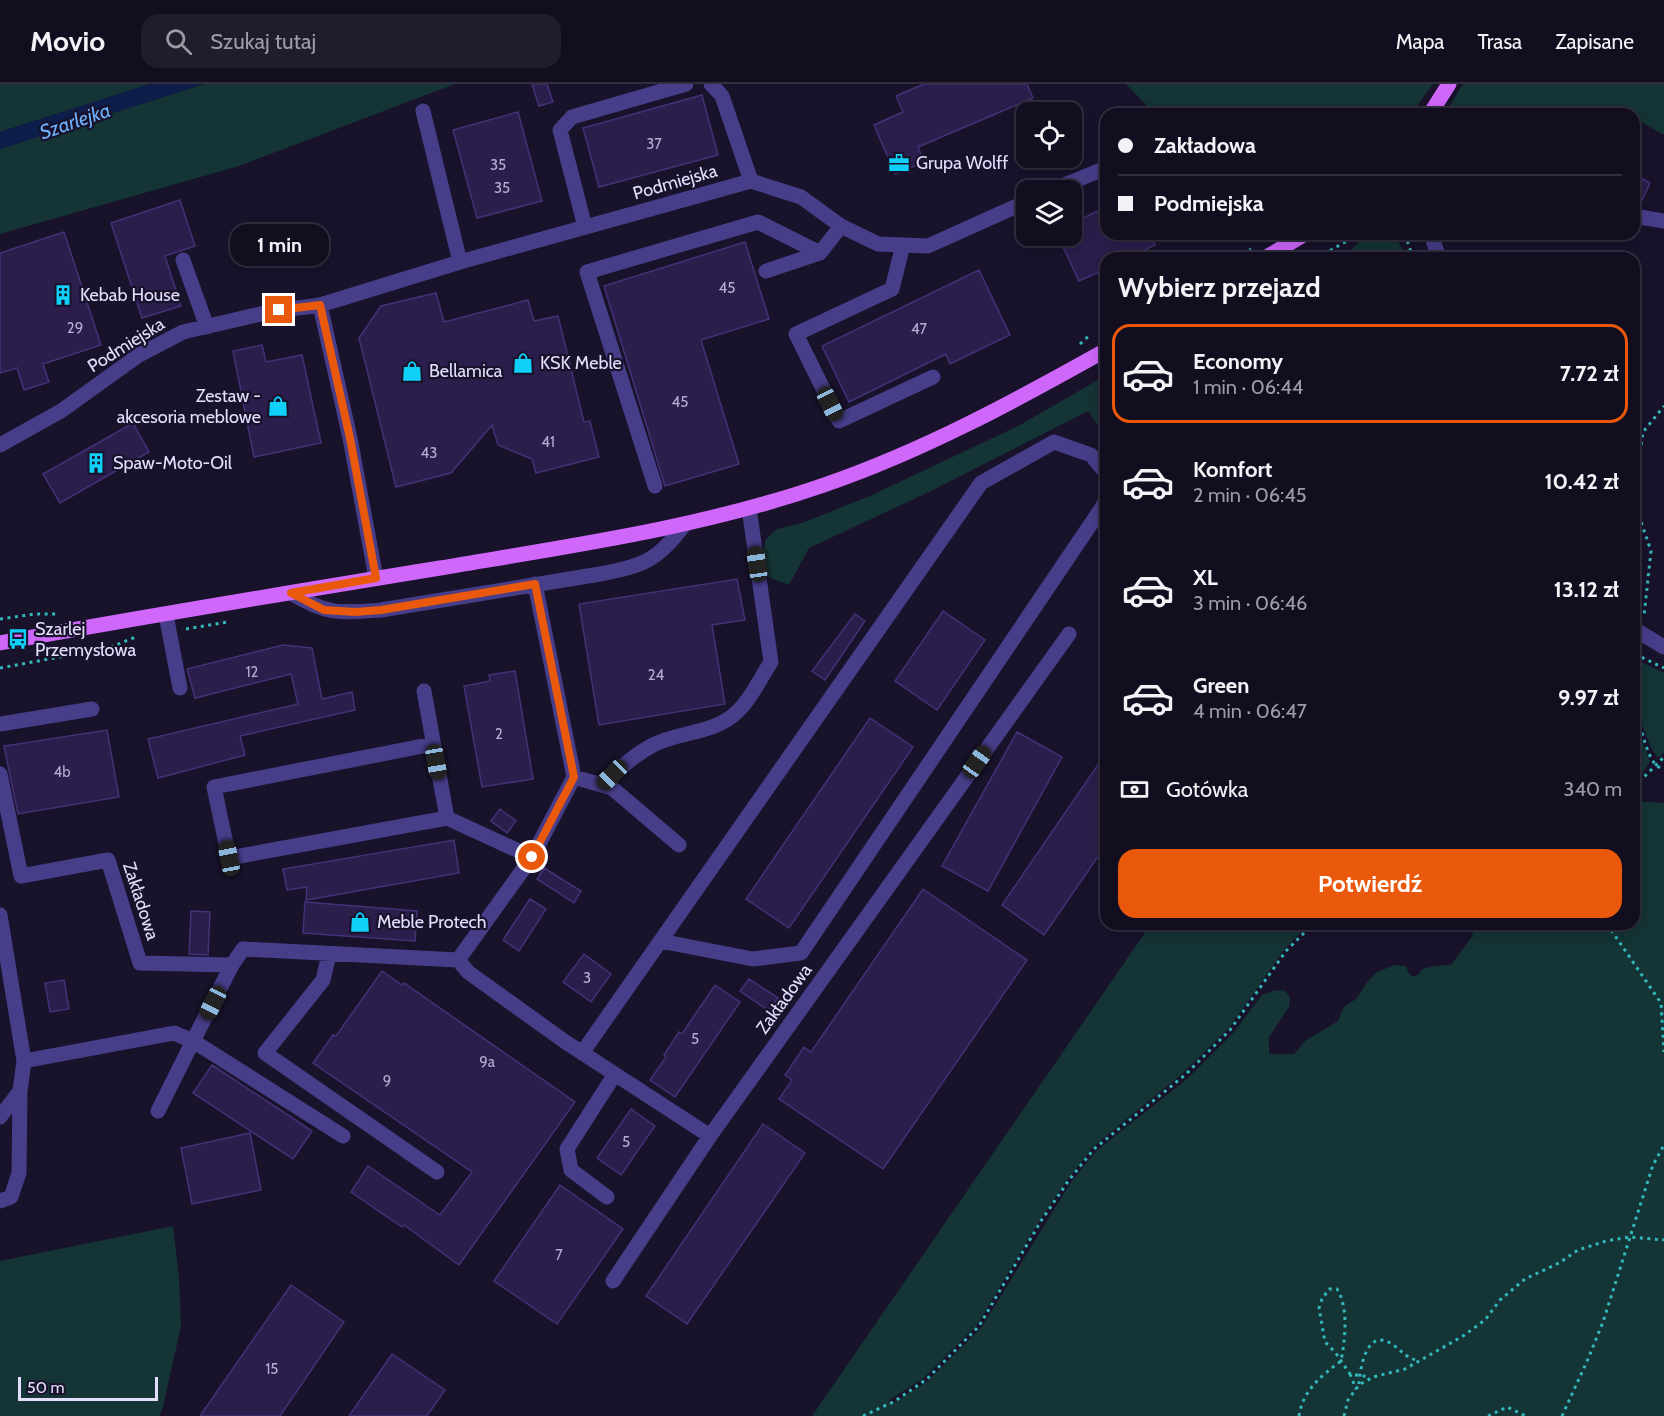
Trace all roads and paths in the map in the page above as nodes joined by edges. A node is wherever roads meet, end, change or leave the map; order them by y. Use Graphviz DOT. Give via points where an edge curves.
graph roads {
  1 [pos="686,84"];
  2 [pos="711,84"];
  3 [pos="1449,85"];
  4 [pos="1434,108"];
  5 [pos="423,111"];
  6 [pos="1100,170"];
  7 [pos="1077,180"];
  8 [pos="751,181"];
  9 [pos="1016,206"];
  10 [pos="1640,217"];
  11 [pos="1664,221"];
  12 [pos="841,226"];
  13 [pos="585,227"];
  14 [pos="1295,240"];
  15 [pos="1348,240"];
  16 [pos="903,245"];
  17 [pos="1275,252"];
  18 [pos="1328,252"];
  19 [pos="820,253"];
  20 [pos="183,260"];
  21 [pos="460,262"];
  22 [pos="766,271"];
  23 [pos="320,305"];
  24 [pos="207,327"];
  25 [pos="1100,353"];
  26 [pos="933,377"];
  27 [pos="1664,406"];
  28 [pos="0,445"];
  29 [pos="1640,454"];
  30 [pos="1100,466"];
  31 [pos="656,486"];
  32 [pos="749,508"];
  33 [pos="1100,510"];
  34 [pos="1640,517"];
  35 [pos="685,524"];
  36 [pos="376,578"];
  37 [pos="535,584"];
  38 [pos="291,593"];
  39 [pos="68,614"];
  40 [pos="166,615"];
  41 [pos="0,619"];
  42 [pos="1640,622"];
  43 [pos="1640,632"];
  44 [pos="1069,634"];
  45 [pos="142,635"];
  46 [pos="0,643"];
  47 [pos="1664,646"];
  48 [pos="1640,656"];
  49 [pos="0,668"];
  50 [pos="1664,668"];
  51 [pos="180,688"];
  52 [pos="424,691"];
  53 [pos="92,709"];
  54 [pos="1640,723"];
  55 [pos="0,724"];
  56 [pos="433,744"];
  57 [pos="1664,757"];
  58 [pos="1656,765"];
  59 [pos="1664,770"];
  60 [pos="0,774"];
  61 [pos="574,777"];
  62 [pos="1640,781"];
  63 [pos="602,785"];
  64 [pos="447,818"];
  65 [pos="679,845"];
  66 [pos="532,857"];
  67 [pos="0,915"];
  68 [pos="1308,930"];
  69 [pos="1611,930"];
  70 [pos="660,941"];
  71 [pos="329,954"];
  72 [pos="459,960"];
  73 [pos="232,965"];
  74 [pos="194,1041"];
  75 [pos="1664,1052"];
  76 [pos="582,1053"];
  77 [pos="24,1061"];
  78 [pos="615,1074"];
  79 [pos="20,1091"];
  80 [pos="158,1111"];
  81 [pos="0,1117"];
  82 [pos="343,1136"];
  83 [pos="710,1136"];
  84 [pos="1664,1145"];
  85 [pos="437,1172"];
  86 [pos="607,1197"];
  87 [pos="0,1201"];
  88 [pos="1630,1237"];
  89 [pos="1664,1239"];
  90 [pos="613,1281"];
  91 [pos="1341,1361"];
  92 [pos="1418,1361"];
  93 [pos="1350,1374"];
  94 [pos="1360,1377"];
  95 [pos="1373,1377"];
  96 [pos="1359,1385"];
  97 [pos="1356,1389"];
  98 [pos="863,1416"];
  99 [pos="1299,1416"];
  100 [pos="1344,1416"];
  101 [pos="1488,1416"];
  102 [pos="1526,1416"];
  103 [pos="1562,1416"];
  1 -- 13 [label="street" via="572,117 560,130"];
  2 -- 8 [label="street" via="722,96"];
  3 -- 4 [label="main road"];
  5 -- 21 [label="street"];
  6 -- 7 [label="street"];
  8 -- 12 [label="street" via="801,197"];
  8 -- 13 [label="street, Podmiejska"];
  9 -- 16 [label="street" via="928,246"];
  10 -- 11 [label="street"];
  12 -- 16 [label="street" via="878,244"];
  12 -- 19 [label="street"];
  13 -- 21 [label="street, Podmiejska"];
  14 -- 17 [label="main road"];
  15 -- 18 [label="path"];
  16 -- 26 [label="street" via="892,289 796,334 839,421"];
  19 -- 22 [label="street"];
  19 -- 31 [label="street" via="758,222 587,272"];
  20 -- 24 [label="street"];
  21 -- 23 [label="street, Podmiejska"];
  23 -- 24 [label="street, Podmiejska"];
  23 -- 36 [label="street"];
  24 -- 28 [label="street, Podmiejska" via="183,332 139,355 61,411"];
  25 -- 32 [label="main road" via="1014,402 923,446 873,468"];
  27 -- 29 [label="path" via="1643,432"];
  30 -- 70 [label="street" via="1091,455 1054,442 981,483"];
  32 -- 35 [label="main road"];
  32 -- 63 [label="street" via="771,662 730,718 705,730 654,744 622,765"];
  33 -- 70 [label="street" via="801,953 753,959"];
  34 -- 42 [label="path" via="1651,551 1646,611"];
  35 -- 36 [label="main road"];
  35 -- 37 [label="street" via="651,560 631,568"];
  36 -- 38 [label="main road"];
  37 -- 38 [label="street" via="355,612 324,610"];
  37 -- 61 [label="street"];
  38 -- 40 [label="main road"];
  39 -- 41 [label="path"];
  40 -- 46 [label="main road"];
  40 -- 51 [label="street"];
  43 -- 47 [label="street"];
  44 -- 83 [label="street, Zakładowa"];
  45 -- 49 [label="path" via="109,648"];
  48 -- 50 [label="path"];
  52 -- 56 [label="street"];
  53 -- 55 [label="street"];
  54 -- 58 [label="path"];
  56 -- 64 [label="street"];
  56 -- 64 [label="street" via="214,788 229,858"];
  57 -- 58 [label="path"];
  58 -- 59 [label="path"];
  58 -- 62 [label="path"];
  60 -- 73 [label="street, Zakładowa" via="21,876 108,860 141,963"];
  61 -- 63 [label="street"];
  61 -- 66 [label="street"];
  63 -- 65 [label="street" via="612,788"];
  64 -- 66 [label="street"];
  66 -- 72 [label="street"];
  67 -- 77 [label="street"];
  68 -- 98 [label="path" via="1286,951 1230,1030 1185,1075 1094,1149 1041,1221 978,1326 927,1378 895,1401"];
  69 -- 75 [label="path" via="1661,1003"];
  70 -- 76 [label="street"];
  71 -- 72 [label="street"];
  71 -- 73 [label="street" via="243,949"];
  71 -- 85 [label="street" via="323,980 265,1053"];
  72 -- 76 [label="street" via="468,972"];
  73 -- 74 [label="street"];
  74 -- 77 [label="street" via="174,1033"];
  74 -- 80 [label="street"];
  74 -- 82 [label="street"];
  76 -- 78 [label="street"];
  77 -- 79 [label="street"];
  78 -- 83 [label="street"];
  78 -- 86 [label="street" via="567,1149 571,1170"];
  79 -- 81 [label="street"];
  79 -- 87 [label="street" via="19,1173 11,1197"];
  83 -- 90 [label="street, Zakładowa"];
  84 -- 88 [label="path" via="1653,1165"];
  88 -- 89 [label="path"];
  88 -- 92 [label="path" via="1578,1250 1525,1279 1500,1300 1485,1320"];
  88 -- 103 [label="path" via="1603,1322"];
  91 -- 91 [label="path" via="1325,1342 1319,1308 1329,1289 1337,1289 1343,1298"];
  91 -- 93 [label="path"];
  91 -- 99 [label="path" via="1307,1392"];
  92 -- 94 [label="path" via="1381,1340 1366,1352"];
  92 -- 95 [label="path" via="1405,1370"];
  93 -- 94 [label="path"];
  93 -- 97 [label="path"];
  94 -- 95 [label="path"];
  94 -- 96 [label="path"];
  95 -- 96 [label="path"];
  96 -- 97 [label="path"];
  97 -- 100 [label="path"];
  101 -- 102 [label="path" via="1507,1407"];
}
